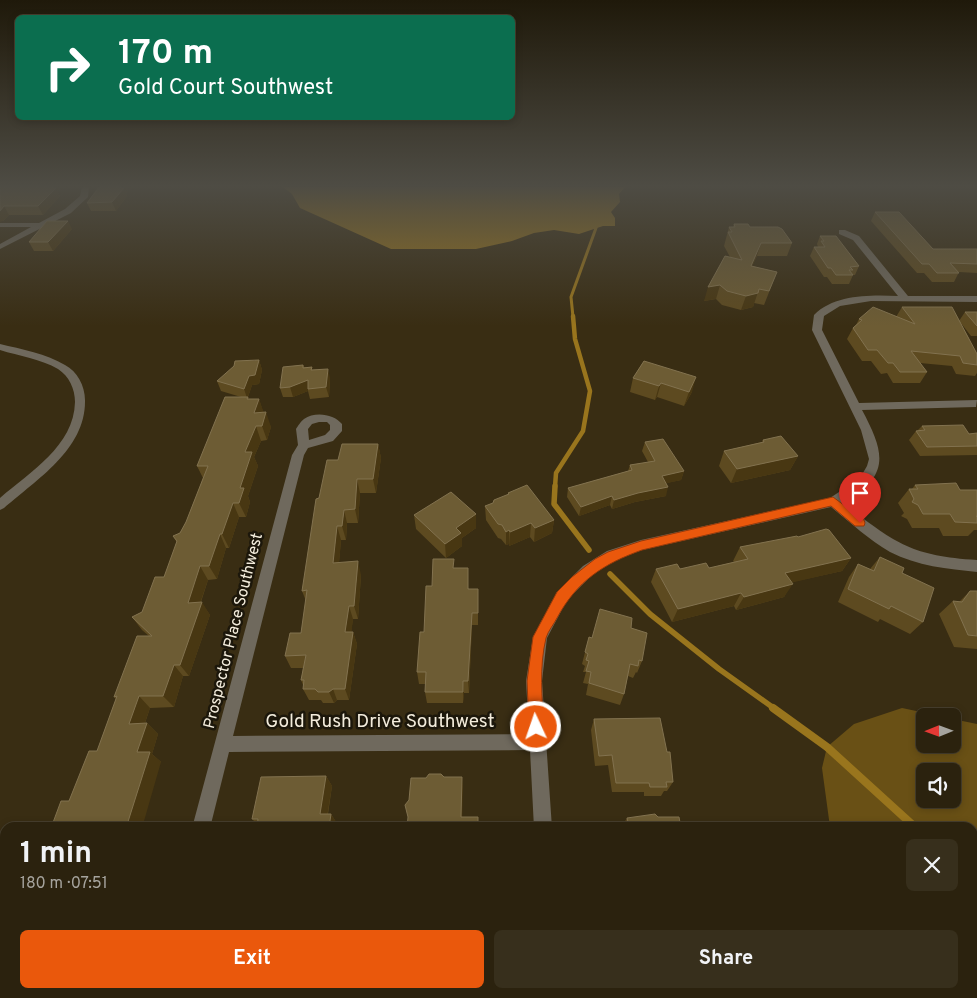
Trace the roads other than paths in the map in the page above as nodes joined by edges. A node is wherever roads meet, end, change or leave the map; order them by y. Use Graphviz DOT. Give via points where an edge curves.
graph roads {
  1 [pos="25,234"];
  2 [pos="846,234"];
  3 [pos="0,247"];
  4 [pos="904,297"];
  5 [pos="977,299"];
  6 [pos="0,347"];
  7 [pos="976,403"];
  8 [pos="854,407"];
  9 [pos="304,445"];
  10 [pos="833,502"];
  11 [pos="0,505"];
  12 [pos="977,566"];
  13 [pos="537,742"];
  14 [pos="223,744"];
  15 [pos="203,822"];
  16 [pos="543,822"];
  1 -- 3 [label="street"];
  2 -- 4 [label="street" via="856,238"];
  4 -- 5 [label="street"];
  4 -- 8 [label="street" via="836,304 820,315 817,330"];
  6 -- 11 [label="street" via="61,366 76,383 81,401 78,420 60,451"];
  7 -- 8 [label="street"];
  8 -- 10 [label="street" via="871,440 875,459 868,476 858,487"];
  9 -- 14 [label="street, Prospector Place Southwest" via="298,455"];
  10 -- 12 [label="street" via="886,544 912,555 949,564"];
  10 -- 13 [label="street" via="641,545 612,555 588,570 562,596 540,637 534,681"];
  13 -- 14 [label="street, Gold Rush Drive Southwest"];
  13 -- 16 [label="street"];
  14 -- 15 [label="street, Prospector Place Southwest"];
}
